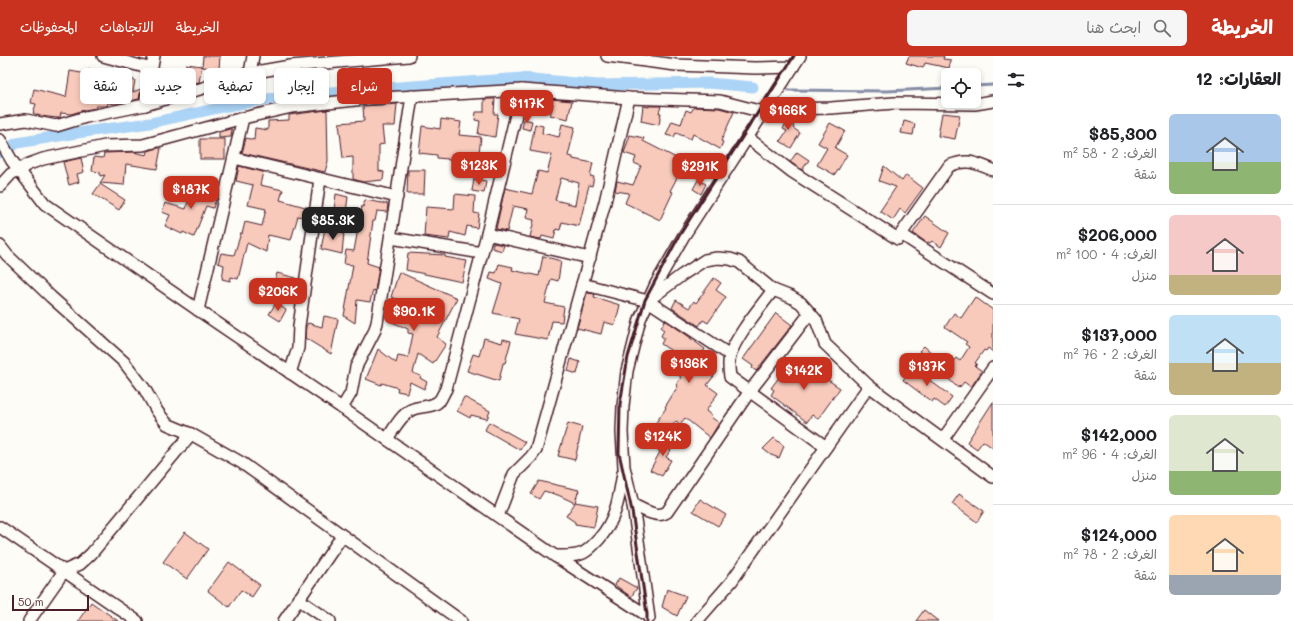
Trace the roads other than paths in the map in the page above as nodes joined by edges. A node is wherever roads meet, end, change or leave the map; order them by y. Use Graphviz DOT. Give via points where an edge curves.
graph roads {
  1 [pos="103,56"];
  2 [pos="154,56"];
  3 [pos="253,56"];
  4 [pos="408,56"];
  5 [pos="606,56"];
  6 [pos="800,56"];
  7 [pos="646,59"];
  8 [pos="725,61"];
  9 [pos="793,67"];
  10 [pos="148,68"];
  11 [pos="152,68"];
  12 [pos="251,68"];
  13 [pos="266,70"];
  14 [pos="204,89"];
  15 [pos="522,90"];
  16 [pos="412,96"];
  17 [pos="629,98"];
  18 [pos="993,101"];
  19 [pos="145,105"];
  20 [pos="765,109"];
  21 [pos="243,118"];
  22 [pos="0,124"];
  23 [pos="747,137"];
  24 [pos="0,140"];
  25 [pos="234,158"];
  26 [pos="16,165"];
  27 [pos="993,170"];
  28 [pos="320,179"];
  29 [pos="0,186"];
  30 [pos="397,197"];
  31 [pos="487,234"];
  32 [pos="901,234"];
  33 [pos="391,238"];
  34 [pos="0,246"];
  35 [pos="482,253"];
  36 [pos="590,258"];
  37 [pos="4,259"];
  38 [pos="582,284"];
  39 [pos="773,290"];
  40 [pos="993,294"];
  41 [pos="648,301"];
  42 [pos="198,310"];
  43 [pos="810,313"];
  44 [pos="730,356"];
  45 [pos="993,368"];
  46 [pos="290,373"];
  47 [pos="868,386"];
  48 [pos="750,391"];
  49 [pos="342,408"];
  50 [pos="191,434"];
  51 [pos="387,440"];
  52 [pos="943,440"];
  53 [pos="826,447"];
  54 [pos="624,467"];
  55 [pos="993,477"];
  56 [pos="633,505"];
  57 [pos="498,516"];
  58 [pos="0,527"];
  59 [pos="342,536"];
  60 [pos="555,556"];
  61 [pos="64,571"];
  62 [pos="298,599"];
  63 [pos="649,618"];
  64 [pos="29,621"];
  65 [pos="137,621"];
  66 [pos="284,621"];
  67 [pos="330,621"];
  68 [pos="461,621"];
  69 [pos="697,621"];
  1 -- 10 [label="street"];
  2 -- 11 [label="street"];
  3 -- 12 [label="street"];
  4 -- 13 [label="street"];
  5 -- 7 [label="street"];
  6 -- 9 [label="street"];
  7 -- 8 [label="street" via="676,65"];
  8 -- 9 [label="street" via="754,68"];
  9 -- 20 [label="street"];
  14 -- 19 [label="street"];
  15 -- 16 [label="street"];
  15 -- 17 [label="street"];
  15 -- 31 [label="street"];
  16 -- 21 [label="street" via="292,108"];
  16 -- 30 [label="street"];
  17 -- 20 [label="street" via="720,101"];
  17 -- 36 [label="street"];
  18 -- 20 [label="street" via="975,104 894,103 831,108"];
  19 -- 22 [label="street" via="56,126 26,120"];
  20 -- 23 [label="street"];
  21 -- 25 [label="street"];
  21 -- 26 [label="street" via="143,145 105,146"];
  23 -- 32 [label="street" via="791,171 898,239"];
  23 -- 41 [label="street" via="683,237"];
  24 -- 26 [label="street"];
  25 -- 28 [label="street"];
  25 -- 42 [label="street"];
  26 -- 29 [label="street"];
  26 -- 42 [label="street" via="45,204"];
  27 -- 32 [label="street" via="975,163 960,161 949,166"];
  28 -- 30 [label="street"];
  28 -- 46 [label="street" via="298,348"];
  30 -- 33 [label="street"];
  31 -- 35 [label="street"];
  31 -- 36 [label="street"];
  32 -- 40 [label="street"];
  33 -- 35 [label="street"];
  33 -- 49 [label="street" via="377,323 356,366 351,393"];
  34 -- 37 [label="street"];
  35 -- 51 [label="street" via="446,389 440,400 431,406 420,406 410,410 402,417"];
  36 -- 38 [label="street"];
  37 -- 50 [label="street" via="124,362 167,424"];
  38 -- 41 [label="street"];
  38 -- 57 [label="street" via="536,450 514,474"];
  39 -- 41 [label="street" via="739,262 717,258 705,260 692,268"];
  39 -- 43 [label="street" via="801,303"];
  39 -- 44 [label="street" via="739,337"];
  41 -- 44 [label="street"];
  41 -- 54 [label="street" via="627,371 622,432"];
  42 -- 46 [label="street"];
  43 -- 47 [label="street" via="820,327 825,344"];
  43 -- 48 [label="street"];
  44 -- 48 [label="street" via="730,377"];
  45 -- 52 [label="street"];
  46 -- 49 [label="street"];
  47 -- 52 [label="street"];
  47 -- 53 [label="street"];
  48 -- 53 [label="street"];
  48 -- 56 [label="street" via="667,512 656,515"];
  49 -- 51 [label="street"];
  50 -- 59 [label="street" via="242,464"];
  50 -- 61 [label="street" via="91,554 80,564"];
  51 -- 57 [label="street"];
  52 -- 55 [label="street"];
  53 -- 69 [label="street" via="731,582"];
  54 -- 56 [label="street"];
  54 -- 60 [label="street" via="616,509 604,533 582,554"];
  56 -- 63 [label="street"];
  57 -- 60 [label="street"];
  58 -- 61 [label="street"];
  59 -- 62 [label="street"];
  59 -- 68 [label="street"];
  60 -- 63 [label="street"];
  61 -- 64 [label="street"];
  61 -- 65 [label="street"];
  62 -- 66 [label="street"];
  62 -- 67 [label="street"];
}
